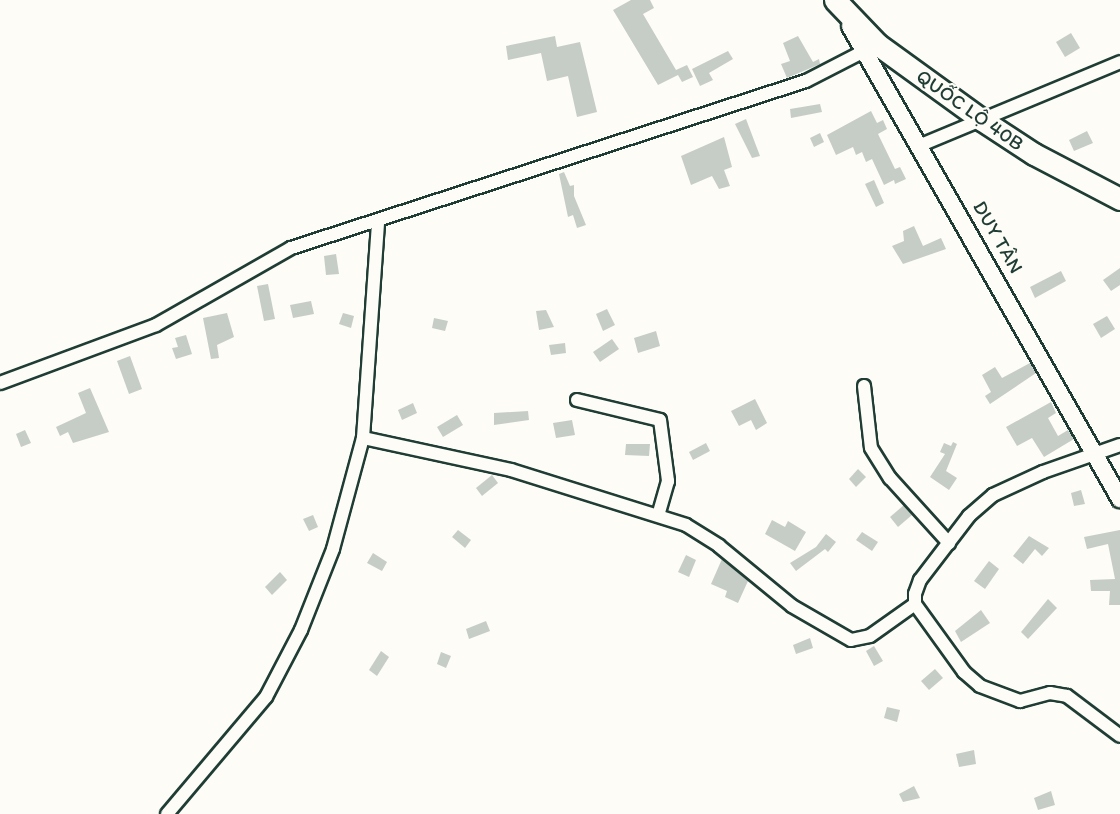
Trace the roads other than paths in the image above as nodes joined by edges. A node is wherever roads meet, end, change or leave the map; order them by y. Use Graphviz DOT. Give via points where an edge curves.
graph roads {
  1 [pos="833,0"];
  2 [pos="866,50"];
  3 [pos="1120,62"];
  4 [pos="982,120"];
  5 [pos="921,146"];
  6 [pos="1120,199"];
  7 [pos="378,221"];
  8 [pos="0,383"];
  9 [pos="864,387"];
  10 [pos="577,400"];
  11 [pos="363,438"];
  12 [pos="1120,445"];
  13 [pos="1094,454"];
  14 [pos="1120,499"];
  15 [pos="658,515"];
  16 [pos="949,543"];
  17 [pos="915,604"];
  18 [pos="1120,736"];
  19 [pos="167,814"];
  1 -- 2 [label="street, DUY TÂN"];
  1 -- 4 [label="highway, QUỐC LỘ 40B" via="877,44"];
  2 -- 5 [label="street, DUY TÂN"];
  2 -- 7 [label="street" via="806,81"];
  3 -- 4 [label="street"];
  4 -- 5 [label="street"];
  4 -- 6 [label="highway, QUỐC LỘ 40B" via="1034,154"];
  5 -- 13 [label="street, DUY TÂN"];
  7 -- 8 [label="street" via="291,248 156,325"];
  7 -- 11 [label="street"];
  9 -- 16 [label="street" via="871,448 890,478"];
  10 -- 15 [label="street" via="648,414 660,420 668,481"];
  11 -- 15 [label="street" via="511,470"];
  11 -- 19 [label="street" via="333,549 282,668 266,697"];
  12 -- 13 [label="street"];
  13 -- 14 [label="street, DUY TÂN"];
  13 -- 16 [label="street" via="1000,490 969,516"];
  15 -- 17 [label="street" via="696,530 792,606 851,640 870,636"];
  16 -- 17 [label="street" via="920,579"];
  17 -- 18 [label="street" via="970,679 980,686 1020,701 1050,693 1067,696"];
}
